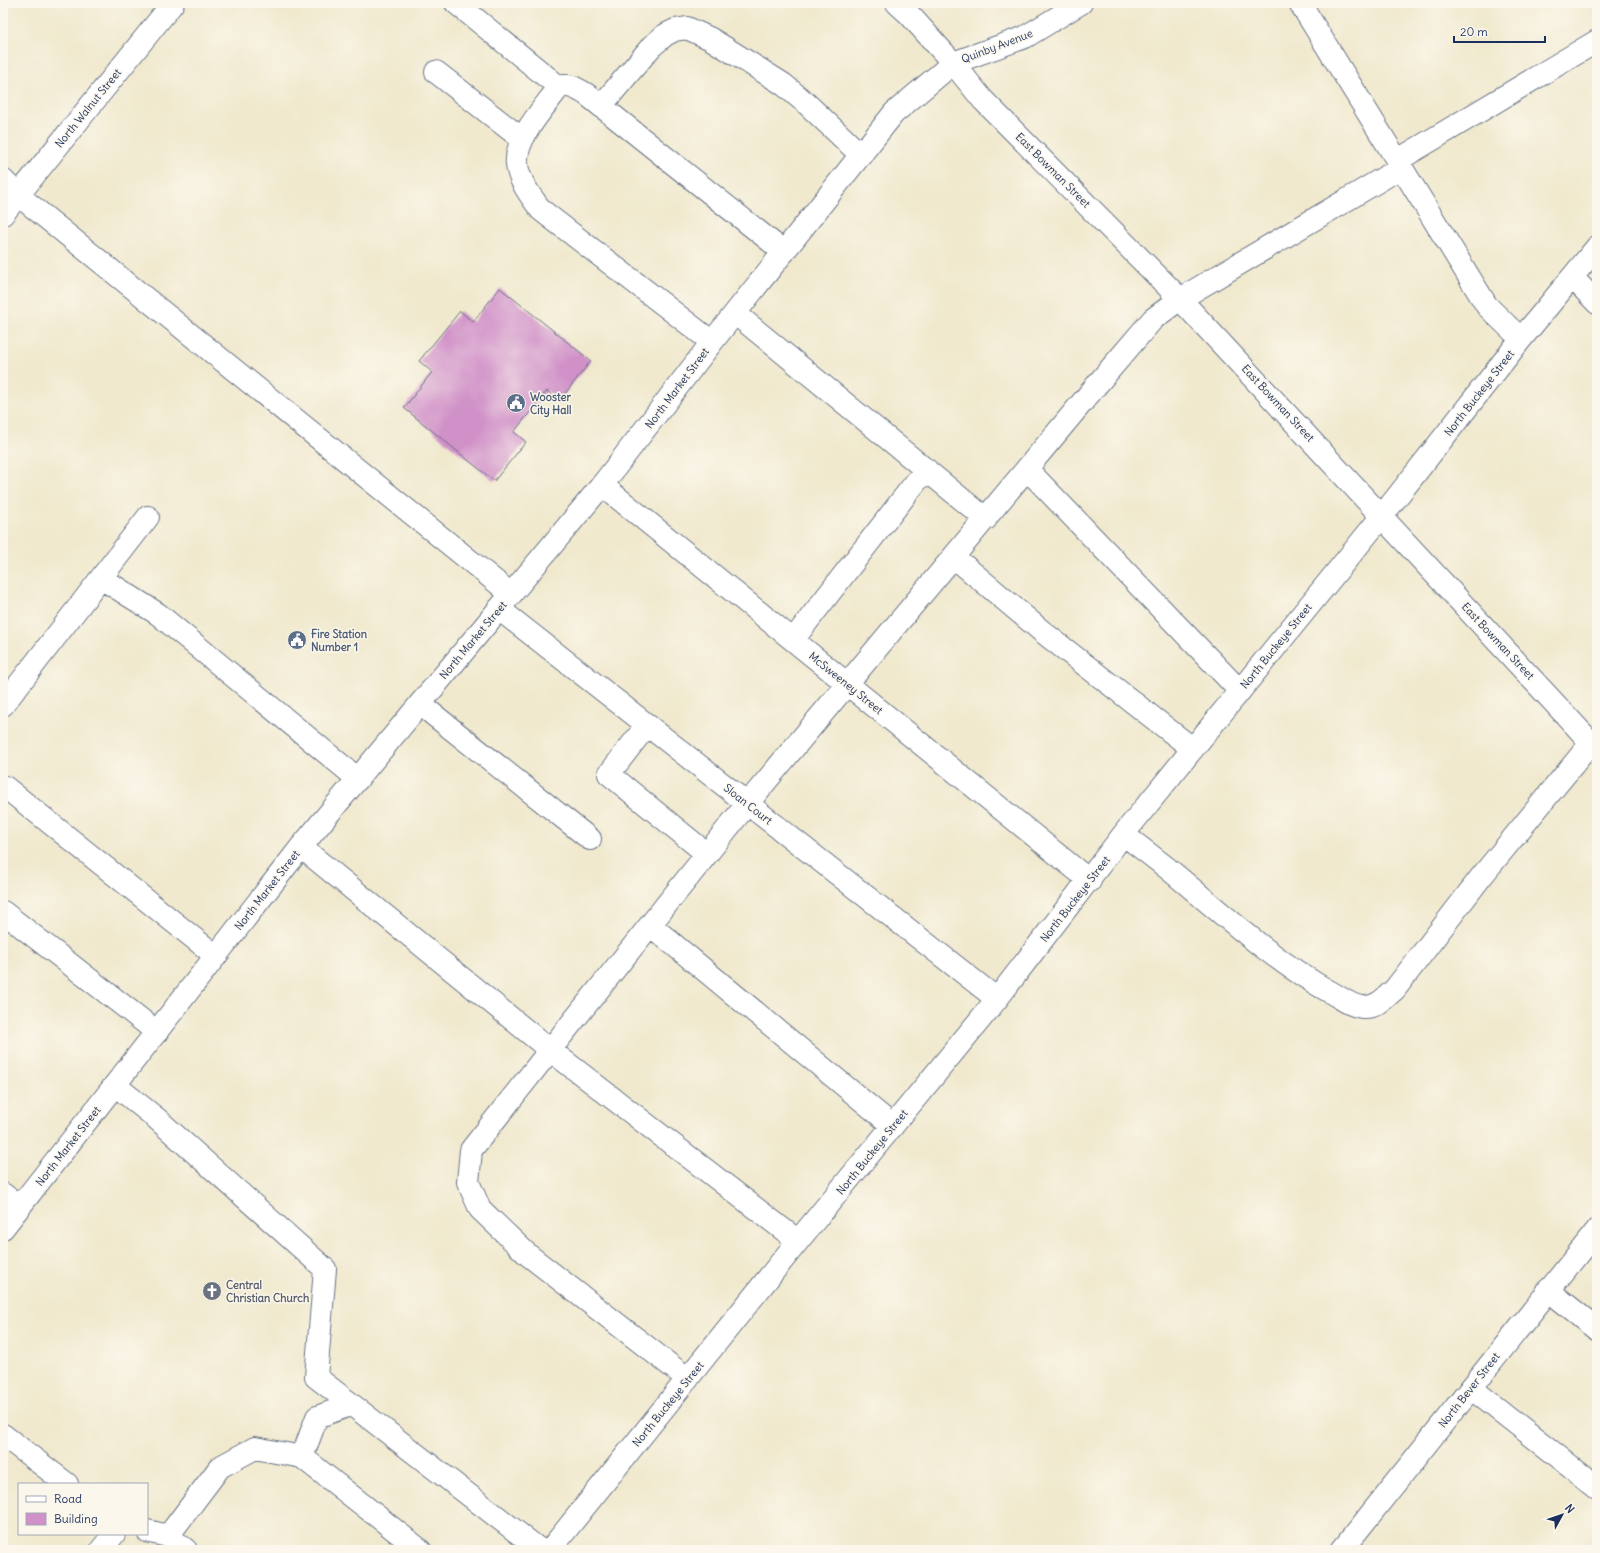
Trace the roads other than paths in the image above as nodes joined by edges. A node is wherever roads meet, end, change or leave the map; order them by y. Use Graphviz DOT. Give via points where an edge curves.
graph roads {
  1 [pos="173,3"];
  2 [pos="456,3"];
  3 [pos="897,3"];
  4 [pos="1081,3"];
  5 [pos="1300,3"];
  6 [pos="1597,41"];
  7 [pos="953,63"];
  8 [pos="436,72"];
  9 [pos="559,87"];
  10 [pos="601,106"];
  11 [pos="522,138"];
  12 [pos="862,155"];
  13 [pos="1400,163"];
  14 [pos="3,180"];
  15 [pos="18,196"];
  16 [pos="3,214"];
  17 [pos="1597,247"];
  18 [pos="784,252"];
  19 [pos="1573,278"];
  20 [pos="1180,299"];
  21 [pos="1597,304"];
  22 [pos="736,314"];
  23 [pos="1521,339"];
  24 [pos="712,342"];
  25 [pos="926,469"];
  26 [pos="1027,469"];
  27 [pos="602,485"];
  28 [pos="1382,516"];
  29 [pos="148,517"];
  30 [pos="986,519"];
  31 [pos="954,557"];
  32 [pos="101,578"];
  33 [pos="505,602"];
  34 [pos="793,640"];
  35 [pos="847,684"];
  36 [pos="1240,691"];
  37 [pos="420,704"];
  38 [pos="3,705"];
  39 [pos="647,725"];
  40 [pos="1594,746"];
  41 [pos="1193,750"];
  42 [pos="358,778"];
  43 [pos="3,789"];
  44 [pos="747,804"];
  45 [pos="1124,835"];
  46 [pos="590,839"];
  47 [pos="301,847"];
  48 [pos="707,854"];
  49 [pos="1090,881"];
  50 [pos="3,912"];
  51 [pos="650,925"];
  52 [pos="216,956"];
  53 [pos="997,999"];
  54 [pos="156,1032"];
  55 [pos="550,1050"];
  56 [pos="115,1085"];
  57 [pos="893,1126"];
  58 [pos="11,1201"];
  59 [pos="3,1228"];
  60 [pos="1597,1230"];
  61 [pos="798,1241"];
  62 [pos="1548,1290"];
  63 [pos="1597,1329"];
  64 [pos="688,1379"];
  65 [pos="1471,1388"];
  66 [pos="350,1405"];
  67 [pos="3,1435"];
  68 [pos="302,1457"];
  69 [pos="66,1483"];
  70 [pos="1597,1487"];
  71 [pos="148,1531"];
  72 [pos="113,1535"];
  73 [pos="168,1536"];
  74 [pos="101,1550"];
  75 [pos="186,1550"];
  76 [pos="420,1550"];
  77 [pos="540,1550"];
  78 [pos="550,1550"];
  79 [pos="1342,1550"];
  1 -- 15 [label="street, North Walnut Street"];
  2 -- 9 [label="street"];
  3 -- 7 [label="street, East Bowman Street"];
  4 -- 7 [label="street, Quinby Avenue" via="1025,37"];
  5 -- 13 [label="street"];
  6 -- 13 [label="street"];
  7 -- 12 [label="street, North Market Street" via="894,114"];
  7 -- 20 [label="street, East Bowman Street" via="983,100"];
  8 -- 11 [label="street"];
  9 -- 10 [label="street" via="572,86"];
  9 -- 11 [label="street"];
  10 -- 12 [label="street" via="652,46 675,30 687,28 783,84"];
  10 -- 18 [label="street"];
  11 -- 24 [label="street" via="516,165 525,189 541,210"];
  12 -- 18 [label="street, North Market Street"];
  13 -- 20 [label="street"];
  13 -- 23 [label="street" via="1487,306"];
  14 -- 15 [label="street, Sloan Court"];
  15 -- 16 [label="street, North Walnut Street"];
  15 -- 33 [label="street, Sloan Court"];
  17 -- 19 [label="street, North Buckeye Street"];
  18 -- 22 [label="street, North Market Street"];
  19 -- 21 [label="street"];
  19 -- 23 [label="street, North Buckeye Street"];
  20 -- 26 [label="street" via="1153,319"];
  20 -- 28 [label="street, East Bowman Street"];
  22 -- 24 [label="street, North Market Street"];
  22 -- 25 [label="street"];
  23 -- 28 [label="street, North Buckeye Street"];
  24 -- 27 [label="street, North Market Street"];
  25 -- 30 [label="street"];
  25 -- 34 [label="street"];
  26 -- 30 [label="street"];
  26 -- 36 [label="street"];
  27 -- 33 [label="street, North Market Street"];
  27 -- 34 [label="street, McSweeney Street"];
  28 -- 36 [label="street, North Buckeye Street"];
  28 -- 40 [label="street, East Bowman Street"];
  29 -- 32 [label="street"];
  30 -- 31 [label="street"];
  31 -- 35 [label="street"];
  31 -- 41 [label="street" via="1044,633"];
  32 -- 38 [label="street"];
  32 -- 42 [label="street" via="158,614"];
  33 -- 37 [label="street, North Market Street"];
  33 -- 39 [label="street, Sloan Court"];
  34 -- 35 [label="street, McSweeney Street"];
  35 -- 44 [label="street"];
  35 -- 49 [label="street, McSweeney Street"];
  36 -- 41 [label="street, North Buckeye Street"];
  37 -- 42 [label="street, North Market Street"];
  37 -- 46 [label="street"];
  39 -- 44 [label="street, Sloan Court"];
  39 -- 48 [label="street" via="609,774"];
  40 -- 45 [label="street" via="1481,877 1395,989 1382,1002 1372,1007 1352,1004 1294,969 1240,929"];
  41 -- 45 [label="street, North Buckeye Street"];
  42 -- 47 [label="street, North Market Street"];
  43 -- 52 [label="street" via="5,787"];
  44 -- 48 [label="street"];
  44 -- 53 [label="street, Sloan Court"];
  45 -- 49 [label="street, North Buckeye Street"];
  47 -- 52 [label="street, North Market Street"];
  47 -- 55 [label="street"];
  48 -- 51 [label="street"];
  49 -- 53 [label="street, North Buckeye Street"];
  50 -- 54 [label="street"];
  51 -- 55 [label="street"];
  51 -- 57 [label="street"];
  52 -- 54 [label="street, North Market Street"];
  53 -- 57 [label="street, North Buckeye Street"];
  54 -- 56 [label="street, North Market Street"];
  55 -- 61 [label="street"];
  55 -- 64 [label="street" via="471,1150 468,1182 480,1209 527,1254"];
  56 -- 58 [label="street, North Market Street"];
  56 -- 66 [label="street" via="156,1118 325,1269 316,1377"];
  57 -- 61 [label="street, North Buckeye Street"];
  58 -- 59 [label="street, North Market Street"];
  60 -- 62 [label="street, North Bever Street"];
  61 -- 64 [label="street, North Buckeye Street"];
  62 -- 63 [label="street"];
  62 -- 65 [label="street, North Bever Street"];
  64 -- 78 [label="street, North Buckeye Street"];
  65 -- 70 [label="street"];
  65 -- 79 [label="street, North Bever Street"];
  66 -- 68 [label="street" via="318,1417"];
  66 -- 77 [label="street"];
  67 -- 69 [label="street"];
  68 -- 73 [label="street" via="255,1448 220,1467"];
  68 -- 76 [label="street"];
  71 -- 73 [label="street"];
  72 -- 74 [label="street"];
  73 -- 75 [label="street"];
}
